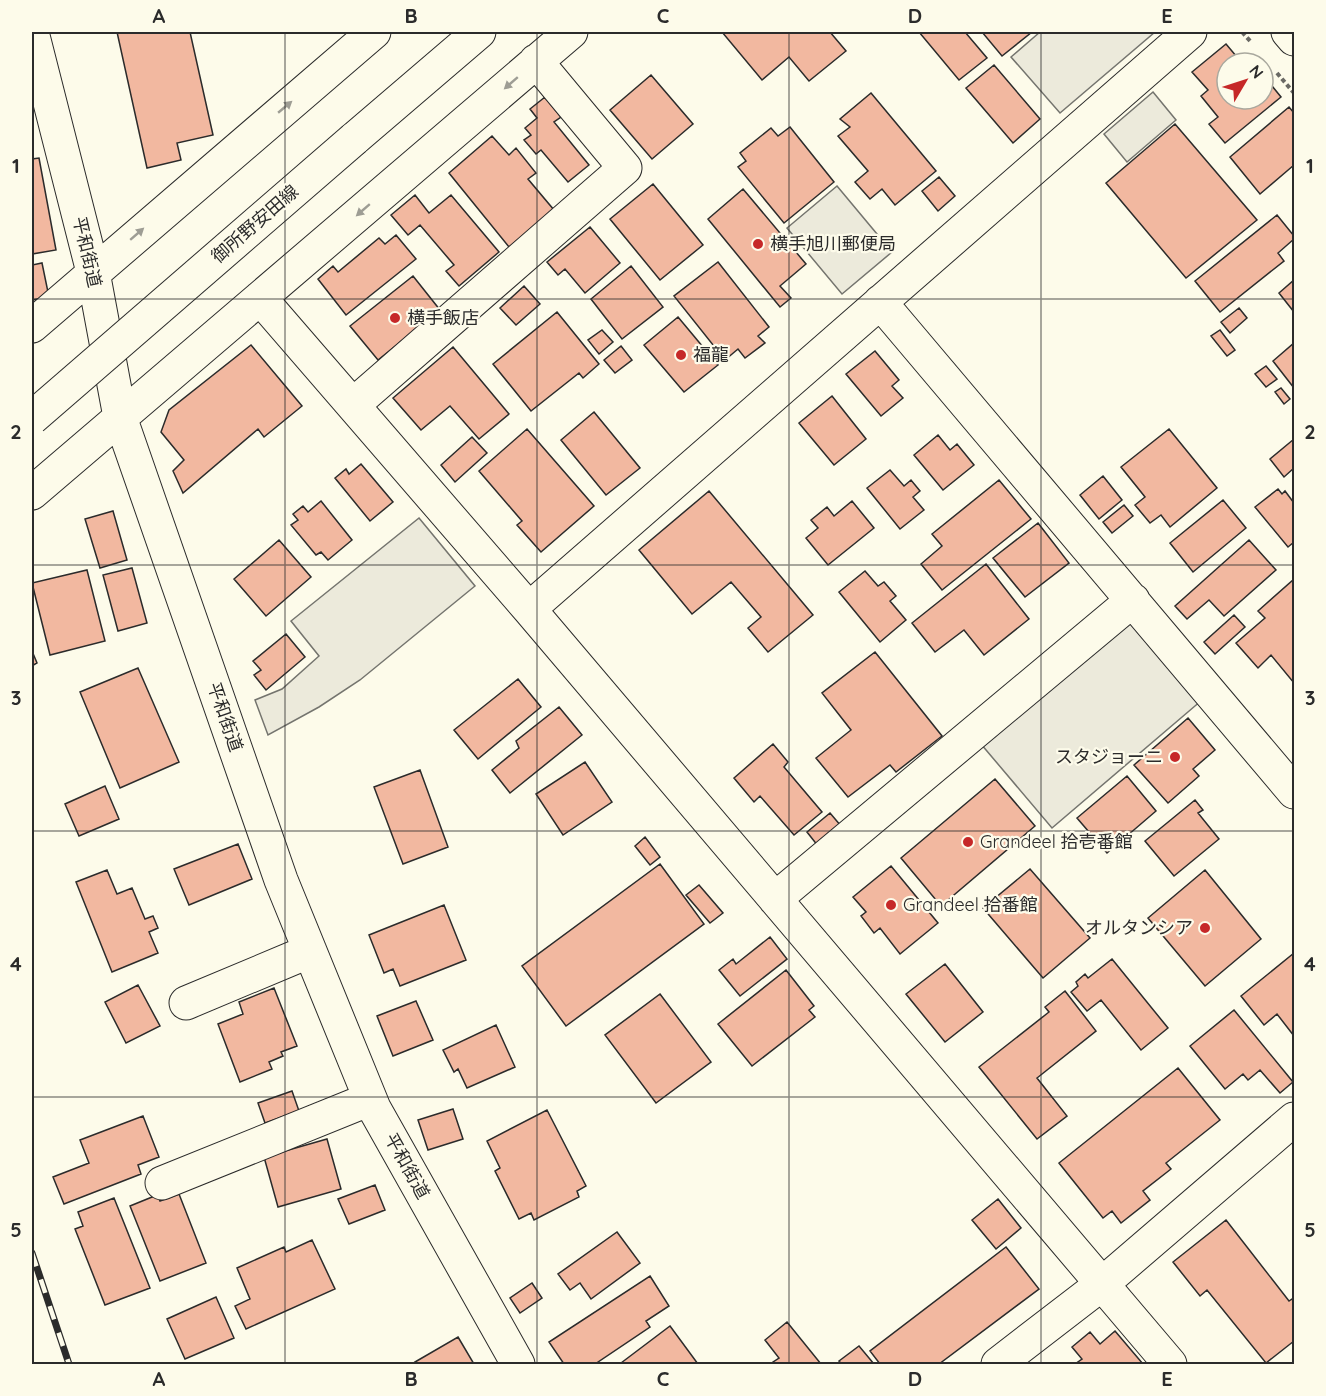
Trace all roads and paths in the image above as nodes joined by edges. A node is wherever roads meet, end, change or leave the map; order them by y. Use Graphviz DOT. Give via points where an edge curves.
graph roads {
  1 [pos="32,32"];
  2 [pos="374,32"];
  3 [pos="479,32"];
  4 [pos="571,32"];
  5 [pos="1190,32"];
  6 [pos="1288,32"];
  7 [pos="1294,39"];
  8 [pos="536,61"];
  9 [pos="93,272"];
  10 [pos="260,298"];
  11 [pos="880,302"];
  12 [pos="32,326"];
  13 [pos="353,405"];
  14 [pos="120,417"];
  15 [pos="32,418"];
  16 [pos="32,493"];
  17 [pos="1132,600"];
  18 [pos="529,609"];
  19 [pos="1294,792"];
  20 [pos="775,899"];
  21 [pos="310,951"];
  22 [pos="186,1003"];
  23 [pos="370,1099"];
  24 [pos="1294,1119"];
  25 [pos="162,1183"];
  26 [pos="1102,1284"];
  27 [pos="518,1365"];
  28 [pos="998,1365"];
  29 [pos="1170,1365"];
  1 -- 9 [label="street, 平和街道"];
  9 -- 2 [label="street, one-way"];
  3 -- 15 [label="street, 御所野安田線, bridge"];
  4 -- 8 [label="street"];
  5 -- 11 [label="street"];
  6 -- 7 [label="street"];
  8 -- 10 [label="street, one-way"];
  8 -- 13 [label="street" via="625,168"];
  9 -- 12 [label="street"];
  9 -- 14 [label="street, 平和街道"];
  10 -- 13 [label="street"];
  10 -- 14 [label="street"];
  11 -- 17 [label="street"];
  11 -- 18 [label="street"];
  13 -- 18 [label="street"];
  14 -- 16 [label="street"];
  14 -- 21 [label="street, 平和街道" via="281,880"];
  17 -- 19 [label="street"];
  17 -- 20 [label="street"];
  18 -- 20 [label="street"];
  20 -- 26 [label="street"];
  21 -- 22 [label="street"];
  21 -- 23 [label="street, 平和街道"];
  23 -- 25 [label="street"];
  23 -- 27 [label="street, 平和街道"];
  24 -- 26 [label="street"];
  26 -- 28 [label="street"];
  26 -- 29 [label="street"];
}
